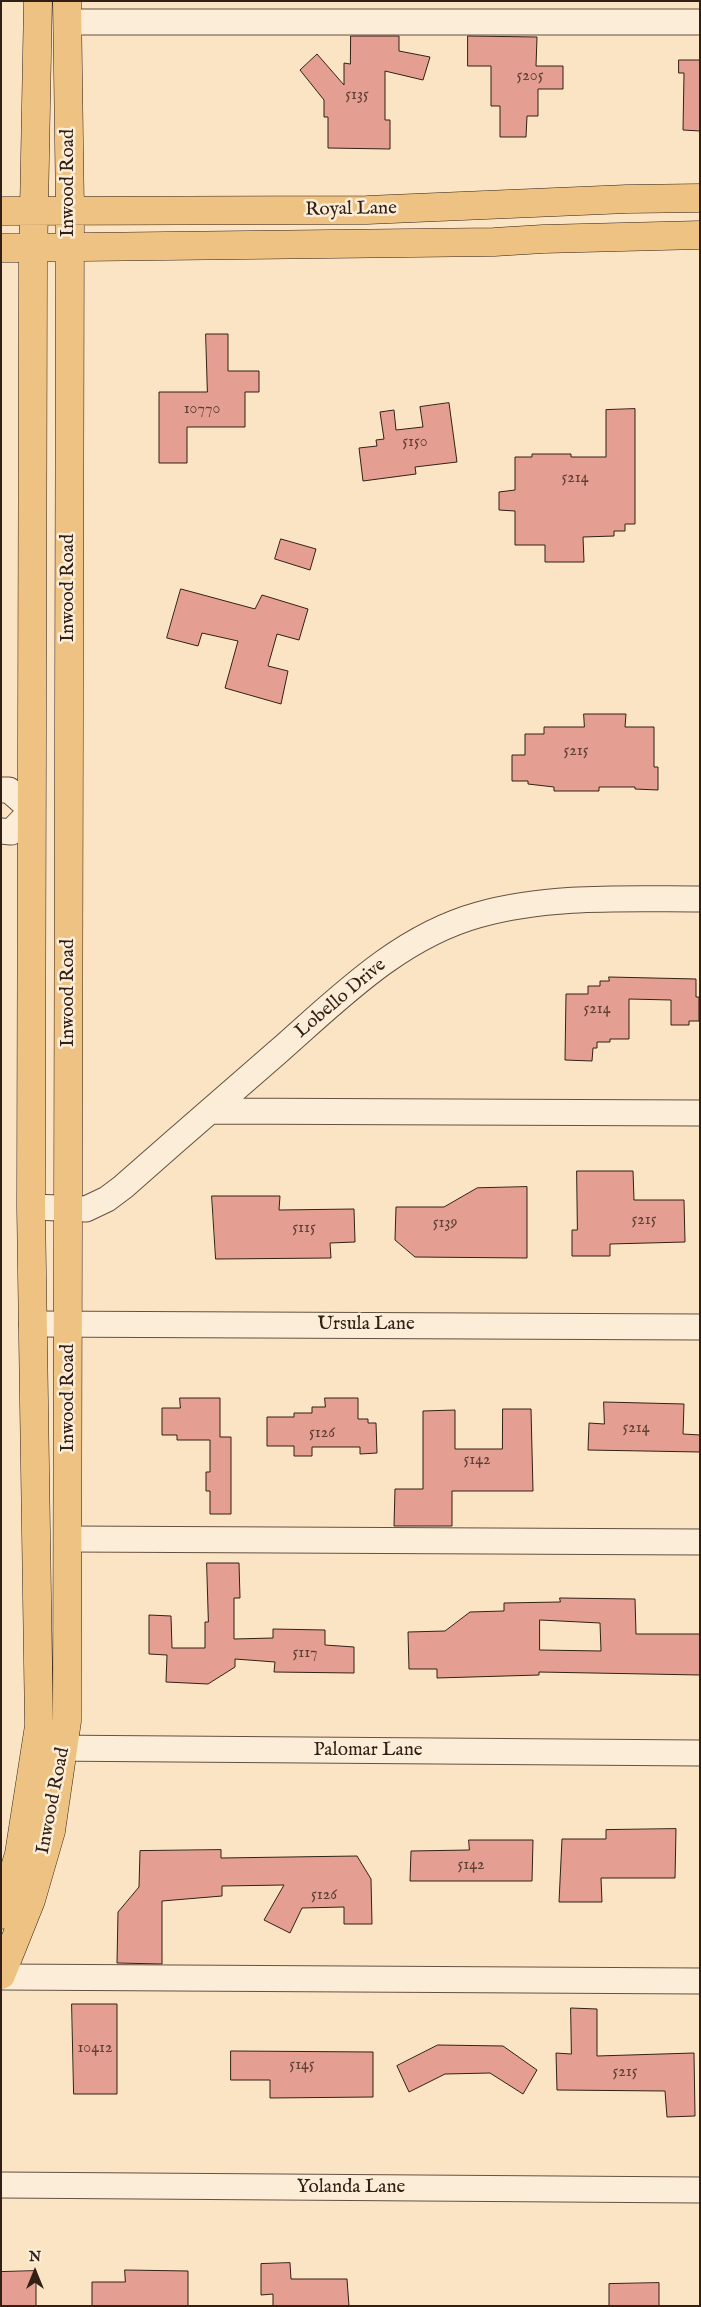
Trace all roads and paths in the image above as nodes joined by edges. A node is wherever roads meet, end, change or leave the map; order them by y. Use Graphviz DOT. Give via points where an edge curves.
graph roads {
  1 [pos="38,1"];
  2 [pos="67,12"];
  3 [pos="700,22"];
  4 [pos="700,198"];
  5 [pos="494,206"];
  6 [pos="1,211"];
  7 [pos="35,211"];
  8 [pos="70,211"];
  9 [pos="700,235"];
  10 [pos="494,242"];
  11 [pos="1,248"];
  12 [pos="34,248"];
  13 [pos="69,248"];
  14 [pos="1,790"];
  15 [pos="32,810"];
  16 [pos="69,810"];
  17 [pos="1,832"];
  18 [pos="700,899"];
  19 [pos="210,1111"];
  20 [pos="700,1113"];
  21 [pos="31,1207"];
  22 [pos="69,1208"];
  23 [pos="32,1324"];
  24 [pos="68,1324"];
  25 [pos="700,1326"];
  26 [pos="69,1539"];
  27 [pos="700,1542"];
  28 [pos="36,1748"];
  29 [pos="65,1748"];
  30 [pos="700,1753"];
  31 [pos="1,1916"];
  32 [pos="1,1976"];
  33 [pos="700,1981"];
  34 [pos="1,2186"];
  35 [pos="700,2190"];
  1 -- 7 [label="main road, Inwood Road"];
  2 -- 3 [label="street"];
  2 -- 8 [label="main road, Inwood Road"];
  4 -- 5 [label="main road, Royal Lane"];
  5 -- 8 [label="main road, Royal Lane" via="367,210"];
  5 -- 10 [label="main road"];
  6 -- 7 [label="main road, Royal Lane"];
  7 -- 8 [label="main road, Royal Lane"];
  7 -- 12 [label="main road, Inwood Road"];
  8 -- 13 [label="main road, Inwood Road"];
  9 -- 10 [label="main road, Royal Lane"];
  10 -- 13 [label="main road, Royal Lane"];
  11 -- 12 [label="main road, Royal Lane"];
  12 -- 13 [label="main road, Royal Lane"];
  12 -- 15 [label="main road, Inwood Road"];
  13 -- 16 [label="main road, Inwood Road"];
  14 -- 15 [label="street" via="9,790"];
  15 -- 16 [label="main road"];
  15 -- 17 [label="street" via="11,832"];
  15 -- 21 [label="main road, Inwood Road"];
  16 -- 22 [label="main road, Inwood Road"];
  18 -- 19 [label="street, Lobello Drive" via="555,901 523,905 476,915 418,939 365,976"];
  19 -- 20 [label="street"];
  19 -- 22 [label="street, Lobello Drive" via="106,1199 86,1209"];
  21 -- 22 [label="street, Lobello Drive"];
  21 -- 23 [label="main road, Inwood Road"];
  22 -- 24 [label="main road, Inwood Road"];
  23 -- 24 [label="street, Ursula Lane"];
  23 -- 28 [label="main road, Inwood Road" via="39,1699"];
  24 -- 25 [label="street, Ursula Lane"];
  24 -- 26 [label="main road, Inwood Road"];
  26 -- 27 [label="street"];
  26 -- 29 [label="main road, Inwood Road"];
  28 -- 29 [label="street, Palomar Lane"];
  28 -- 31 [label="main road, Inwood Road" via="19,1854"];
  29 -- 30 [label="street, Palomar Lane"];
  29 -- 32 [label="main road, Inwood Road" via="51,1831 31,1900"];
  32 -- 33 [label="street"];
  34 -- 35 [label="street, Yolanda Lane"];
}
